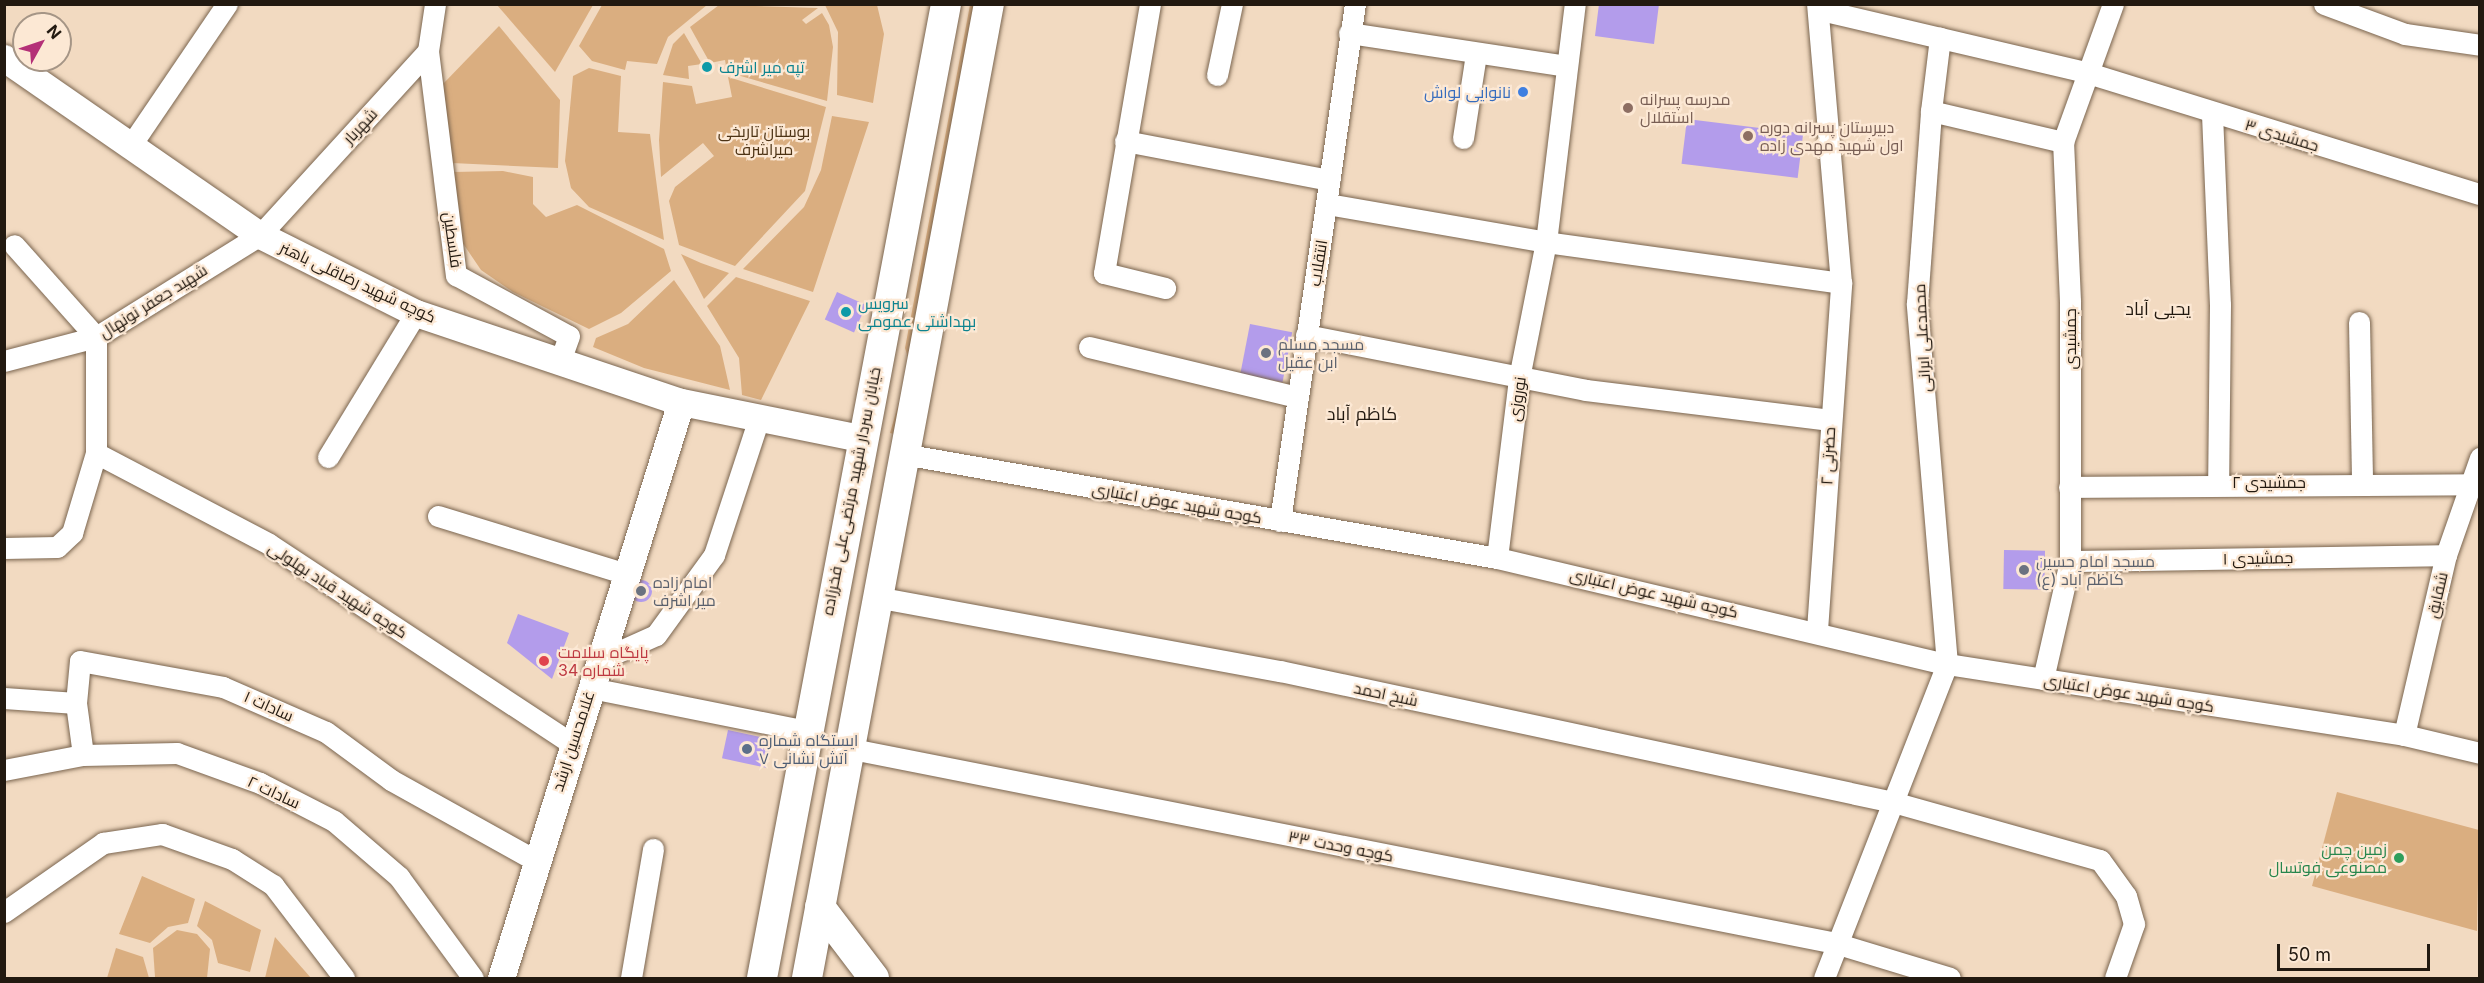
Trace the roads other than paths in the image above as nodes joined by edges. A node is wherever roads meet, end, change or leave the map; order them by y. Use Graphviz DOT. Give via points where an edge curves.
graph roads {
  1 [pos="226,4"];
  2 [pos="435,4"];
  3 [pos="946,4"];
  4 [pos="989,4"];
  5 [pos="1150,4"];
  6 [pos="1232,4"];
  7 [pos="1355,4"];
  8 [pos="1575,4"];
  9 [pos="2113,4"];
  10 [pos="2324,4"];
  11 [pos="1819,8"];
  12 [pos="1349,33"];
  13 [pos="1940,38"];
  14 [pos="2480,45"];
  15 [pos="428,51"];
  16 [pos="1476,54"];
  17 [pos="4,58"];
  18 [pos="1566,66"];
  19 [pos="2085,72"];
  20 [pos="1217,75"];
  21 [pos="1931,111"];
  22 [pos="2212,114"];
  23 [pos="1463,138"];
  24 [pos="1125,141"];
  25 [pos="2063,142"];
  26 [pos="131,145"];
  27 [pos="1329,180"];
  28 [pos="2480,194"];
  29 [pos="1327,204"];
  30 [pos="260,235"];
  31 [pos="1546,243"];
  32 [pos="14,244"];
  33 [pos="1841,283"];
  34 [pos="1165,288"];
  35 [pos="416,313"];
  36 [pos="2359,322"];
  37 [pos="1306,335"];
  38 [pos="96,337"];
  39 [pos="1089,347"];
  40 [pos="4,361"];
  41 [pos="560,361"];
  42 [pos="1519,378"];
  43 [pos="1298,397"];
  44 [pos="681,402"];
  45 [pos="759,418"];
  46 [pos="1830,420"];
  47 [pos="860,438"];
  48 [pos="96,453"];
  49 [pos="903,454"];
  50 [pos="328,457"];
  51 [pos="2480,458"];
  52 [pos="2362,481"];
  53 [pos="2218,482"];
  54 [pos="2469,484"];
  55 [pos="2069,487"];
  56 [pos="438,516"];
  57 [pos="1280,522"];
  58 [pos="4,548"];
  59 [pos="2446,555"];
  60 [pos="1497,558"];
  61 [pos="2070,561"];
  62 [pos="627,574"];
  63 [pos="876,597"];
  64 [pos="1817,630"];
  65 [pos="600,660"];
  66 [pos="1947,664"];
  67 [pos="2043,680"];
  68 [pos="591,687"];
  69 [pos="4,698"];
  70 [pos="76,703"];
  71 [pos="807,731"];
  72 [pos="2404,735"];
  73 [pos="571,743"];
  74 [pos="847,748"];
  75 [pos="2480,753"];
  76 [pos="84,755"];
  77 [pos="4,770"];
  78 [pos="1893,802"];
  79 [pos="653,849"];
  80 [pos="535,860"];
  81 [pos="820,907"];
  82 [pos="4,912"];
  83 [pos="1835,943"];
  84 [pos="344,978"];
  85 [pos="473,978"];
  86 [pos="501,978"];
  87 [pos="631,978"];
  88 [pos="762,978"];
  89 [pos="807,978"];
  90 [pos="874,978"];
  91 [pos="1824,978"];
  92 [pos="1950,978"];
  93 [pos="2115,978"];
  1 -- 26 [label="street"];
  2 -- 15 [label="street"];
  3 -- 47 [label="main road, خیابان سردار شهید مرتضی‌علی فخرزاده"];
  4 -- 49 [label="main road"];
  5 -- 24 [label="street"];
  6 -- 20 [label="street"];
  7 -- 12 [label="street, انتقلاب"];
  8 -- 18 [label="street, نوروزی"];
  9 -- 19 [label="street, جمشیدی"];
  10 -- 14 [label="street" via="2405,34"];
  11 -- 13 [label="street, جمشیدی ۳"];
  11 -- 33 [label="street, حضرتی ۲"];
  12 -- 16 [label="street"];
  12 -- 27 [label="street, انتقلاب"];
  13 -- 19 [label="street, جمشیدی ۳"];
  13 -- 21 [label="street, محمدعلی ایرانی"];
  15 -- 30 [label="street, شهریار"];
  15 -- 41 [label="street, فلسطین" via="456,275 569,336"];
  16 -- 18 [label="street"];
  16 -- 23 [label="street"];
  17 -- 26 [label="street, کوچه شهید رضاقلی باهنر"];
  18 -- 31 [label="street, نوروزی"];
  19 -- 22 [label="street, جمشیدی ۳"];
  19 -- 25 [label="street, جمشیدی"];
  21 -- 25 [label="street"];
  21 -- 66 [label="street, محمدعلی ایرانی" via="1917,303"];
  22 -- 28 [label="street, جمشیدی ۳"];
  22 -- 53 [label="street" via="2220,305"];
  24 -- 27 [label="street"];
  24 -- 34 [label="street" via="1104,273"];
  25 -- 55 [label="street, جمشیدی" via="2070,301"];
  26 -- 30 [label="street, کوچه شهید رضاقلی باهنر"];
  27 -- 29 [label="street, انتقلاب"];
  29 -- 31 [label="street"];
  29 -- 37 [label="street, انتقلاب"];
  30 -- 35 [label="street, کوچه شهید رضاقلی باهنر"];
  30 -- 38 [label="street, شهید جعفر نونهال"];
  31 -- 33 [label="street"];
  31 -- 42 [label="street, نوروزی"];
  32 -- 38 [label="street"];
  33 -- 46 [label="street, حضرتی ۲"];
  35 -- 41 [label="street, کوچه شهید رضاقلی باهنر"];
  35 -- 50 [label="street"];
  36 -- 52 [label="street"];
  37 -- 42 [label="street"];
  37 -- 43 [label="street, انتقلاب"];
  38 -- 40 [label="street, شهید جعفر نونهال"];
  38 -- 48 [label="street"];
  39 -- 43 [label="street"];
  41 -- 44 [label="street, کوچه شهید رضاقلی باهنر"];
  42 -- 46 [label="street"];
  42 -- 60 [label="street, نوروزی"];
  43 -- 57 [label="street, انتقلاب"];
  44 -- 45 [label="street, کوچه شهید رضاقلی باهنر"];
  44 -- 62 [label="street, غلامحسین ارشد"];
  45 -- 47 [label="street, کوچه شهید رضاقلی باهنر"];
  45 -- 65 [label="street" via="714,555 656,635"];
  46 -- 64 [label="street, حضرتی ۲"];
  47 -- 71 [label="main road, خیابان سردار شهید مرتضی‌علی فخرزاده"];
  48 -- 58 [label="street" via="72,533 57,547"];
  48 -- 73 [label="street, کوچه شهید قباد بهلولی" via="269,544"];
  49 -- 57 [label="street, کوچه شهید عوض اعتباری"];
  49 -- 63 [label="main road"];
  51 -- 54 [label="street, شقایق"];
  52 -- 53 [label="street, جمشیدی ۲"];
  52 -- 54 [label="street, جمشیدی ۲"];
  53 -- 55 [label="street, جمشیدی ۲"];
  54 -- 59 [label="street, شقایق"];
  55 -- 61 [label="street, جمشیدی"];
  56 -- 62 [label="street"];
  57 -- 60 [label="street, کوچه شهید عوض اعتباری"];
  59 -- 61 [label="street, جمشیدی ۱"];
  59 -- 72 [label="street, شقایق"];
  60 -- 64 [label="street, کوچه شهید عوض اعتباری"];
  61 -- 67 [label="street, جمشیدی"];
  62 -- 65 [label="street, غلامحسین ارشد"];
  63 -- 74 [label="main road"];
  63 -- 78 [label="street, شیخ احمد" via="1280,671"];
  64 -- 66 [label="street, کوچه شهید عوض اعتباری"];
  65 -- 68 [label="street, غلامحسین ارشد"];
  66 -- 67 [label="street, کوچه شهید عوض اعتباری"];
  66 -- 78 [label="street"];
  67 -- 72 [label="street, کوچه شهید عوض اعتباری"];
  68 -- 71 [label="street"];
  68 -- 73 [label="street, غلامحسین ارشد"];
  69 -- 70 [label="street"];
  70 -- 76 [label="street"];
  70 -- 80 [label="street, سادات ۱" via="80,661 223,687 326,732 391,780"];
  71 -- 88 [label="main road, خیابان سردار شهید مرتضی‌علی فخرزاده"];
  72 -- 75 [label="street, کوچه شهید عوض اعتباری"];
  73 -- 80 [label="street, غلامحسین ارشد"];
  74 -- 81 [label="main road"];
  74 -- 83 [label="street, کوچه وحدت ۳۳"];
  76 -- 77 [label="street, سادات ۲"];
  76 -- 85 [label="street, سادات ۲" via="177,753 260,783 334,821 399,877"];
  78 -- 83 [label="street"];
  78 -- 93 [label="street, شیخ احمد" via="2100,860 2126,896 2134,924"];
  79 -- 87 [label="street"];
  80 -- 86 [label="street, غلامحسین ارشد"];
  81 -- 89 [label="main road"];
  81 -- 90 [label="main road"];
  82 -- 84 [label="street" via="103,843 162,834 232,859 273,885"];
  83 -- 91 [label="street"];
  83 -- 92 [label="street, کوچه وحدت ۳۳"];
}
